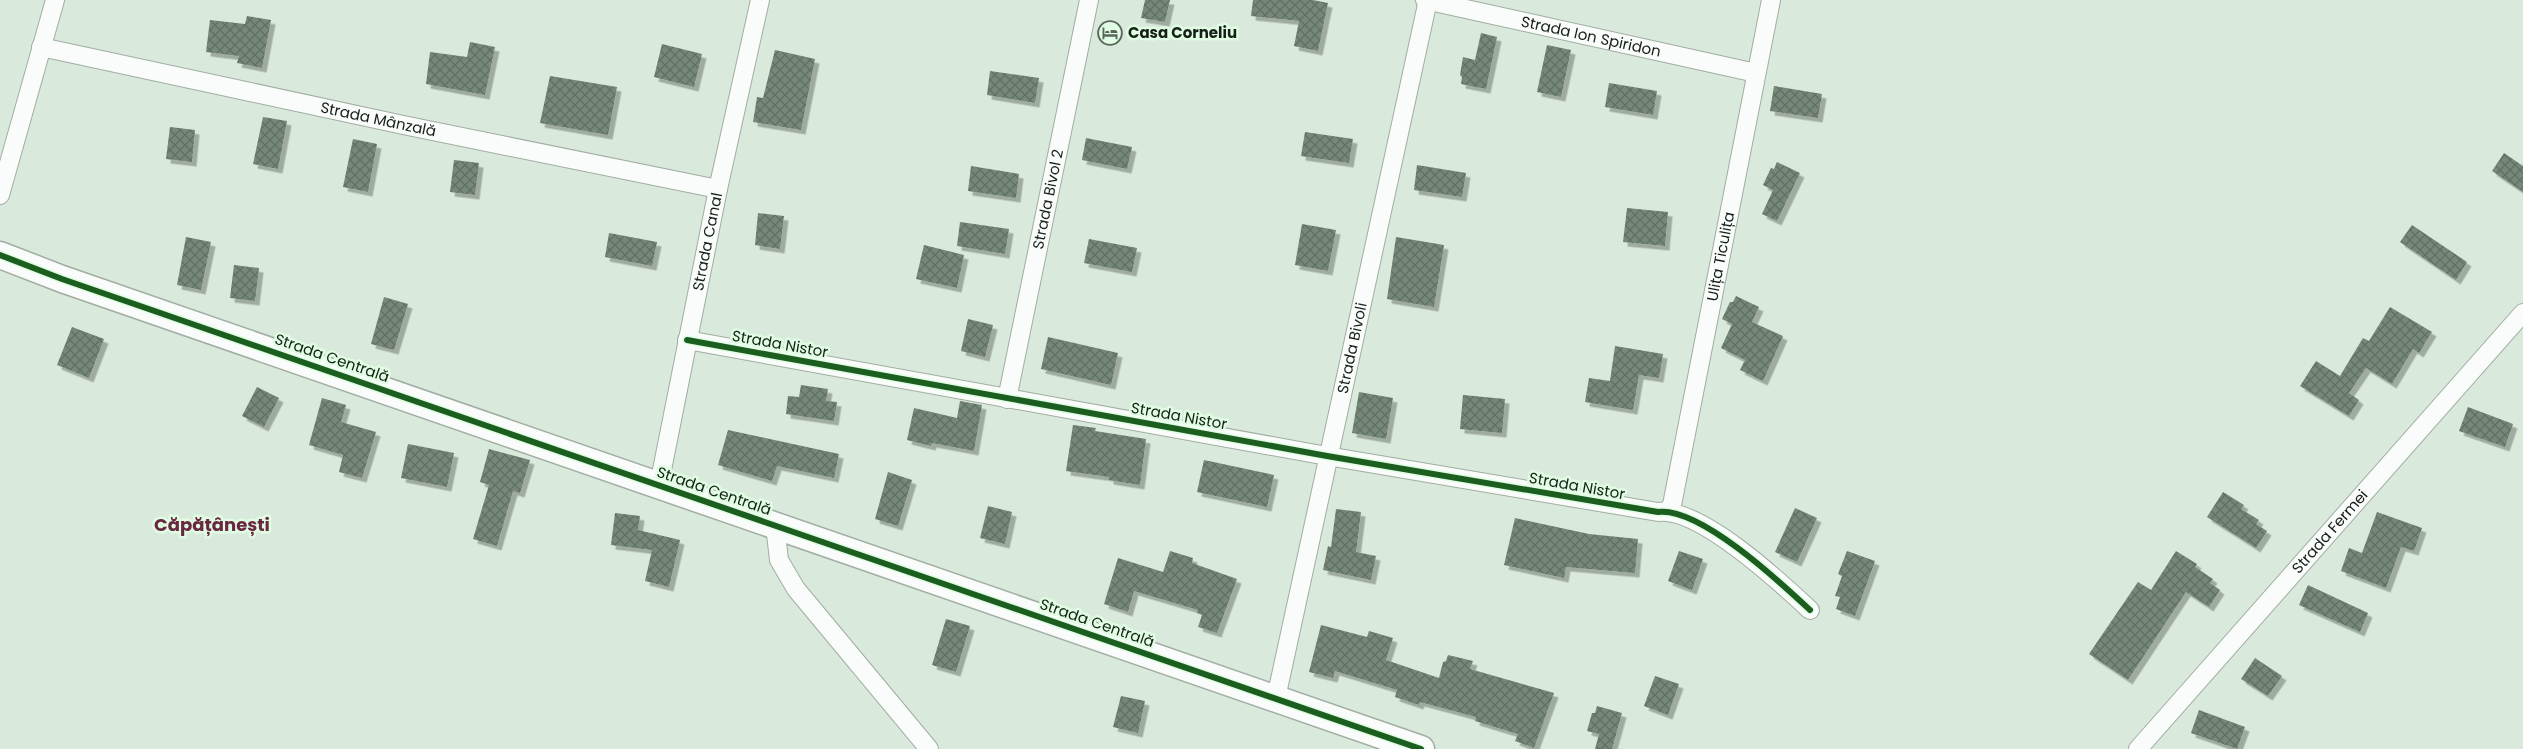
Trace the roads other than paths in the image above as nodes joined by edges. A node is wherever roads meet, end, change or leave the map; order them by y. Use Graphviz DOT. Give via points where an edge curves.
graph roads {
  1 [pos="55,0"];
  2 [pos="760,0"];
  3 [pos="1089,0"];
  4 [pos="1427,0"];
  5 [pos="1771,0"];
  6 [pos="40,47"];
  7 [pos="1756,73"];
  8 [pos="718,189"];
  9 [pos="0,195"];
  10 [pos="0,255"];
  11 [pos="2523,314"];
  12 [pos="687,340"];
  13 [pos="1007,399"];
  14 [pos="1327,456"];
  15 [pos="660,485"];
  16 [pos="1667,511"];
  17 [pos="774,525"];
  18 [pos="1810,610"];
  19 [pos="1276,698"];
  20 [pos="929,749"];
  21 [pos="1421,749"];
  22 [pos="2138,749"];
  1 -- 6 [label="street"];
  2 -- 8 [label="street, Strada Canal"];
  3 -- 13 [label="street, Strada Bivol 2"];
  4 -- 7 [label="street, Strada Ion Spiridon"];
  4 -- 14 [label="street, Strada Bivoli"];
  5 -- 7 [label="street, Ulița Ticulița"];
  6 -- 8 [label="street, Strada Mânzală"];
  6 -- 9 [label="street"];
  7 -- 16 [label="street, Ulița Ticulița" via="1672,505"];
  8 -- 12 [label="street, Strada Canal"];
  10 -- 15 [label="main road, Strada Centrală"];
  11 -- 22 [label="street, Strada Fermei"];
  12 -- 13 [label="street, Strada Nistor"];
  12 -- 15 [label="street, Strada Canal"];
  13 -- 14 [label="street, Strada Nistor"];
  14 -- 16 [label="street, Strada Nistor"];
  14 -- 19 [label="street, Strada Bivoli"];
  15 -- 17 [label="main road, Strada Centrală"];
  16 -- 18 [label="street, Strada Nistor" via="1692,521 1756,560"];
  17 -- 19 [label="main road, Strada Centrală"];
  17 -- 20 [label="street" via="779,560 796,589"];
  19 -- 21 [label="main road, Strada Centrală"];
}
